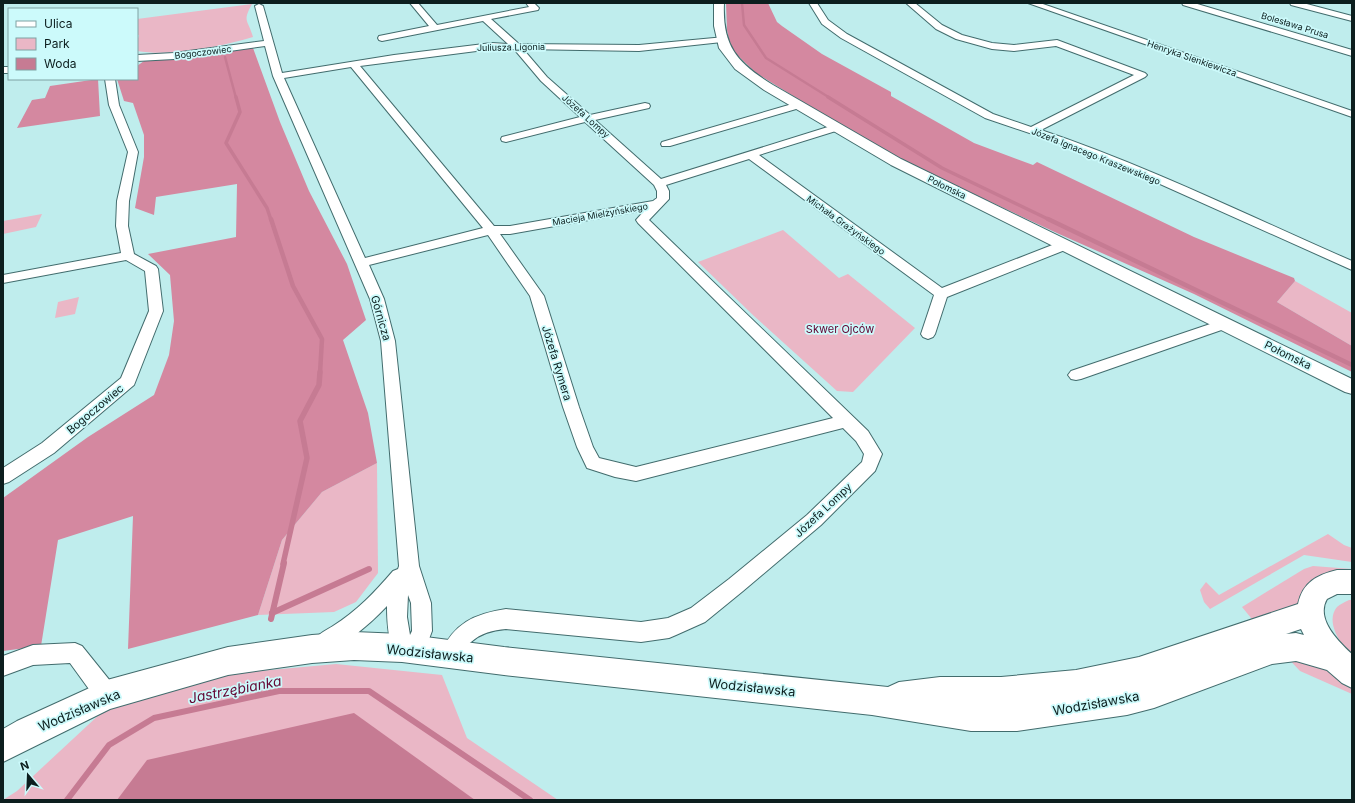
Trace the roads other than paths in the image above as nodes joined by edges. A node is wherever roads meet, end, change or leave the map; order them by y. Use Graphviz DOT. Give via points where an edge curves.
graph roads {
  1 [pos="414,3"];
  2 [pos="530,3"];
  3 [pos="719,3"];
  4 [pos="812,3"];
  5 [pos="910,3"];
  6 [pos="1032,3"];
  7 [pos="1186,3"];
  8 [pos="1294,3"];
  9 [pos="259,6"];
  10 [pos="484,17"];
  11 [pos="1352,20"];
  12 [pos="434,27"];
  13 [pos="382,38"];
  14 [pos="722,39"];
  15 [pos="268,43"];
  16 [pos="516,46"];
  17 [pos="1352,53"];
  18 [pos="138,58"];
  19 [pos="353,64"];
  20 [pos="278,76"];
  21 [pos="110,80"];
  22 [pos="799,105"];
  23 [pos="645,106"];
  24 [pos="1352,114"];
  25 [pos="589,118"];
  26 [pos="835,128"];
  27 [pos="1033,130"];
  28 [pos="506,139"];
  29 [pos="666,144"];
  30 [pos="752,155"];
  31 [pos="659,183"];
  32 [pos="657,204"];
  33 [pos="491,230"];
  34 [pos="1065,245"];
  35 [pos="128,256"];
  36 [pos="361,263"];
  37 [pos="1352,266"];
  38 [pos="3,279"];
  39 [pos="941,294"];
  40 [pos="1225,324"];
  41 [pos="928,334"];
  42 [pos="1076,375"];
  43 [pos="1352,387"];
  44 [pos="846,421"];
  45 [pos="3,477"];
  46 [pos="409,566"];
  47 [pos="1352,582"];
  48 [pos="1310,613"];
  49 [pos="312,649"];
  50 [pos="408,650"];
  51 [pos="451,654"];
  52 [pos="3,666"];
  53 [pos="1344,666"];
  54 [pos="107,695"];
  55 [pos="872,700"];
  56 [pos="3,746"];
  1 -- 12 [label="street"];
  2 -- 10 [label="street" via="535,8"];
  3 -- 14 [label="street, Połomska" via="718,25"];
  4 -- 27 [label="street, Józefa Ignacego Kraszewskiego" via="825,22 844,36 989,116"];
  5 -- 27 [label="street" via="939,28 965,39 992,46 1014,48 1057,43 1142,75"];
  6 -- 24 [label="street, Henryka Sienkiewicza"];
  7 -- 17 [label="street, Bolesława Prusa"];
  8 -- 11 [label="street"];
  9 -- 15 [label="street, Górnicza"];
  10 -- 12 [label="street"];
  10 -- 16 [label="street, Józefa Lompy"];
  12 -- 13 [label="street"];
  14 -- 16 [label="street, Juliusza Ligonia" via="639,48"];
  14 -- 22 [label="street, Połomska" via="725,48 744,71"];
  15 -- 18 [label="street, Bogoczowiec" via="174,56"];
  15 -- 20 [label="street, Górnicza"];
  16 -- 19 [label="street, Juliusza Ligonia" via="470,48"];
  16 -- 25 [label="street, Józefa Lompy" via="544,79"];
  19 -- 20 [label="street, Juliusza Ligonia"];
  19 -- 33 [label="street, Józefa Rymera"];
  20 -- 36 [label="street, Górnicza"];
  21 -- 35 [label="street" via="114,105 134,152 123,201 122,226"];
  22 -- 26 [label="street, Połomska"];
  22 -- 29 [label="street"];
  23 -- 25 [label="street"];
  25 -- 28 [label="street"];
  25 -- 31 [label="street, Józefa Lompy"];
  26 -- 30 [label="street"];
  26 -- 34 [label="street, Połomska" via="896,162"];
  27 -- 37 [label="street, Józefa Ignacego Kraszewskiego" via="1135,170"];
  30 -- 31 [label="street"];
  30 -- 39 [label="street, Michała Grażyńskiego"];
  31 -- 32 [label="street, Macieja Mielżyńskiego" via="663,199"];
  32 -- 33 [label="street, Macieja Mielżyńskiego" via="510,230"];
  32 -- 44 [label="street, Józefa Lompy" via="642,220"];
  33 -- 36 [label="street, Macieja Mielżyńskiego"];
  33 -- 44 [label="street, Józefa Rymera" via="536,296 571,407 593,463 636,474"];
  34 -- 39 [label="street"];
  34 -- 40 [label="street, Połomska"];
  35 -- 38 [label="street"];
  35 -- 45 [label="street, Bogoczowiec" via="151,269 156,311 128,381 48,448"];
  36 -- 46 [label="street, Górnicza" via="377,299 388,341"];
  39 -- 41 [label="street"];
  40 -- 42 [label="street"];
  40 -- 43 [label="street, Połomska"];
  44 -- 51 [label="street, Józefa Lompy" via="862,436 873,454 869,466 814,520 698,614 669,628 640,632 506,619 486,622 463,636"];
  46 -- 49 [label="street" via="364,618"];
  46 -- 50 [label="street, Górnicza" via="421,603 422,631"];
  47 -- 48 [label="main road" via="1324,585 1315,592 1310,601"];
  48 -- 53 [label="main road" via="1322,643"];
  48 -- 55 [label="main road, Wodzisławska" via="1123,676 1076,685 1001,692 940,692"];
  49 -- 50 [label="main road, Wodzisławska" via="354,646"];
  49 -- 54 [label="main road, Wodzisławska" via="228,661"];
  50 -- 51 [label="main road, Wodzisławska"];
  51 -- 55 [label="main road, Wodzisławska"];
  52 -- 54 [label="street" via="34,655 75,653"];
  53 -- 55 [label="main road, Wodzisławska" via="1296,647 1272,650 1154,693 1127,700 1017,716 972,716"];
  54 -- 56 [label="main road, Wodzisławska"];
}
